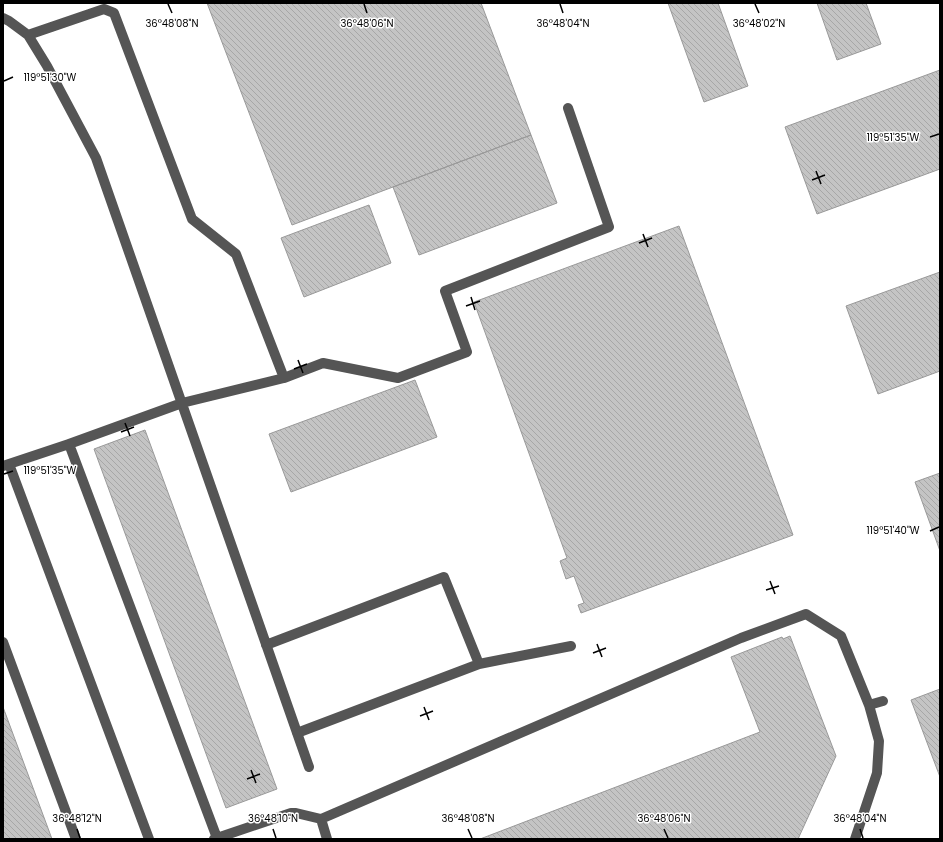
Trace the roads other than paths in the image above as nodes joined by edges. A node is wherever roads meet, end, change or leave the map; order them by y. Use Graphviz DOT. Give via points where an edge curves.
graph roads {
  1 [pos="3,18"];
  2 [pos="28,35"];
  3 [pos="568,108"];
  4 [pos="284,378"];
  5 [pos="182,403"];
  6 [pos="69,444"];
  7 [pos="6,465"];
  8 [pos="3,642"];
  9 [pos="266,645"];
  10 [pos="571,646"];
  11 [pos="479,664"];
  12 [pos="883,701"];
  13 [pos="869,705"];
  14 [pos="297,733"];
  15 [pos="309,767"];
  16 [pos="321,819"];
  17 [pos="215,838"];
  18 [pos="76,839"];
  19 [pos="149,839"];
  20 [pos="328,839"];
  21 [pos="855,839"];
  1 -- 2 [label="lane"];
  2 -- 4 [label="lane" via="104,8 114,13 192,219 236,254"];
  2 -- 5 [label="lane" via="96,158"];
  3 -- 4 [label="lane" via="609,227 445,291 467,352 398,378 323,363"];
  4 -- 5 [label="lane"];
  5 -- 6 [label="lane"];
  5 -- 9 [label="lane"];
  6 -- 7 [label="lane"];
  6 -- 17 [label="lane"];
  7 -- 19 [label="lane"];
  8 -- 18 [label="lane"];
  9 -- 11 [label="lane" via="444,577"];
  9 -- 14 [label="lane"];
  10 -- 11 [label="lane"];
  11 -- 14 [label="lane"];
  12 -- 13 [label="lane"];
  13 -- 16 [label="lane" via="841,636 806,614 741,638"];
  13 -- 21 [label="lane" via="879,741 877,773"];
  14 -- 15 [label="lane"];
  16 -- 17 [label="lane" via="291,813"];
  16 -- 20 [label="lane"];
}
